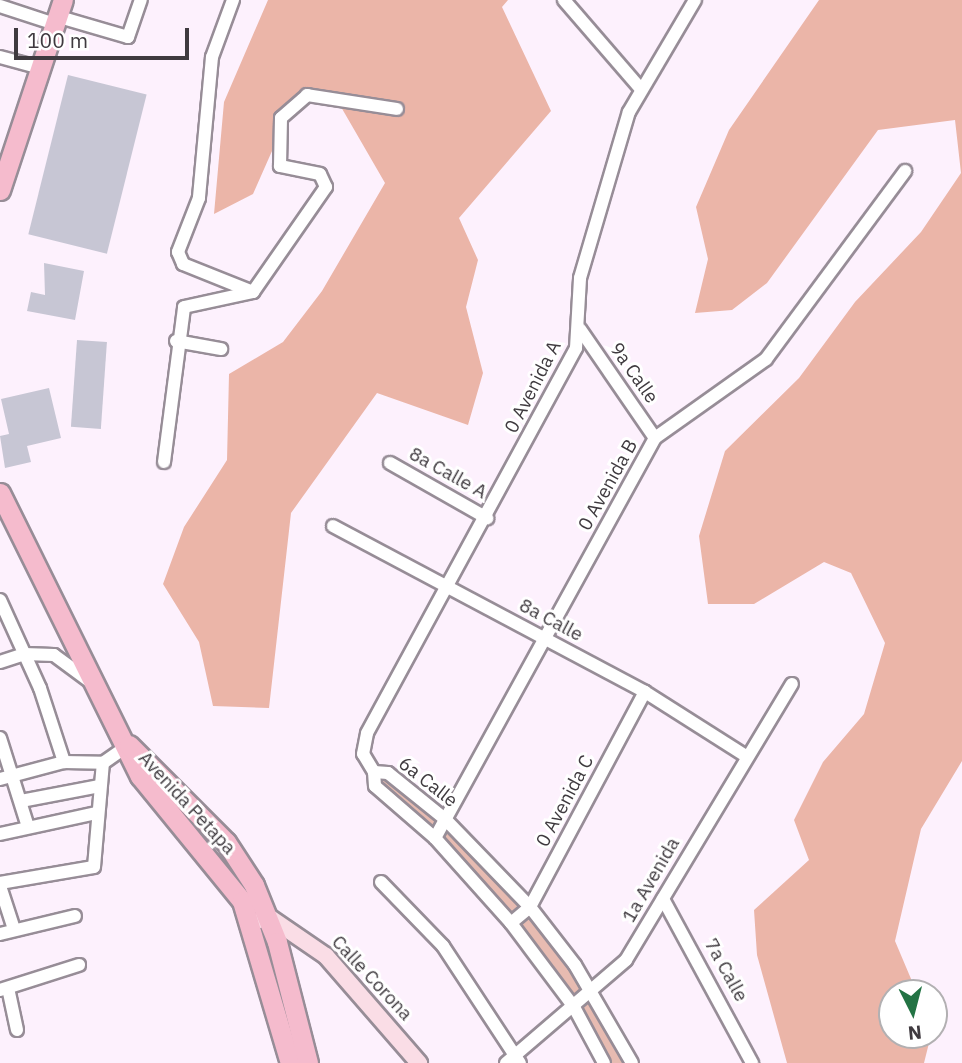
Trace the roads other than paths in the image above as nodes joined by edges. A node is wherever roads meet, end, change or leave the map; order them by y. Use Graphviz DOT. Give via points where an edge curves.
graph roads {
  1 [pos="3,0"];
  2 [pos="141,0"];
  3 [pos="233,0"];
  4 [pos="564,0"];
  5 [pos="695,0"];
  6 [pos="0,7"];
  7 [pos="57,13"];
  8 [pos="0,57"];
  9 [pos="37,67"];
  10 [pos="640,88"];
  11 [pos="397,109"];
  12 [pos="905,171"];
  13 [pos="0,190"];
  14 [pos="253,292"];
  15 [pos="580,330"];
  16 [pos="176,341"];
  17 [pos="221,349"];
  18 [pos="656,438"];
  19 [pos="164,462"];
  20 [pos="390,463"];
  21 [pos="0,493"];
  22 [pos="487,518"];
  23 [pos="333,526"];
  24 [pos="446,585"];
  25 [pos="0,600"];
  26 [pos="545,638"];
  27 [pos="24,654"];
  28 [pos="0,662"];
  29 [pos="792,684"];
  30 [pos="95,686"];
  31 [pos="645,692"];
  32 [pos="0,738"];
  33 [pos="129,745"];
  34 [pos="746,756"];
  35 [pos="64,762"];
  36 [pos="103,763"];
  37 [pos="374,772"];
  38 [pos="6,777"];
  39 [pos="100,786"];
  40 [pos="22,801"];
  41 [pos="96,813"];
  42 [pos="446,820"];
  43 [pos="28,827"];
  44 [pos="0,834"];
  45 [pos="435,838"];
  46 [pos="381,882"];
  47 [pos="0,884"];
  48 [pos="663,898"];
  49 [pos="530,907"];
  50 [pos="75,916"];
  51 [pos="260,919"];
  52 [pos="511,923"];
  53 [pos="13,929"];
  54 [pos="0,934"];
  55 [pos="79,965"];
  56 [pos="4,989"];
  57 [pos="591,991"];
  58 [pos="574,1007"];
  59 [pos="17,1030"];
  60 [pos="514,1060"];
  61 [pos="290,1063"];
  62 [pos="308,1063"];
  63 [pos="419,1063"];
  64 [pos="604,1063"];
  65 [pos="632,1063"];
  66 [pos="752,1063"];
  1 -- 6 [label="street"];
  2 -- 7 [label="street" via="128,37"];
  3 -- 14 [label="street" via="211,66 199,198 178,252 183,264"];
  4 -- 10 [label="street"];
  5 -- 10 [label="street, 0 Avenida A"];
  6 -- 7 [label="street"];
  7 -- 9 [label="main road"];
  8 -- 9 [label="street"];
  9 -- 13 [label="main road"];
  10 -- 15 [label="street, 0 Avenida A" via="580,278"];
  11 -- 14 [label="street" via="350,106 323,94 288,107 281,118 279,166 320,174 328,182"];
  12 -- 18 [label="street, 0 Avenida B" via="766,359"];
  14 -- 16 [label="street" via="230,301 191,302"];
  15 -- 18 [label="street, 9a Calle"];
  15 -- 22 [label="street, 0 Avenida A"];
  16 -- 17 [label="street"];
  16 -- 19 [label="street"];
  18 -- 26 [label="street, 0 Avenida B"];
  20 -- 22 [label="street, 8a Calle A"];
  21 -- 30 [label="main road, Avenida Petapa"];
  22 -- 24 [label="street, 0 Avenida A"];
  23 -- 24 [label="street, 8a Calle"];
  24 -- 26 [label="street, 8a Calle"];
  24 -- 37 [label="street, 0 Avenida A" via="363,741 363,754"];
  25 -- 27 [label="street"];
  26 -- 31 [label="street, 8a Calle"];
  26 -- 42 [label="street, 0 Avenida B"];
  27 -- 28 [label="street"];
  27 -- 30 [label="street" via="54,656"];
  27 -- 35 [label="street"];
  29 -- 34 [label="street, 1a Avenida"];
  30 -- 33 [label="main road, Avenida Petapa"];
  31 -- 34 [label="street, 8a Calle"];
  31 -- 49 [label="street, 0 Avenida C"];
  32 -- 38 [label="street"];
  33 -- 36 [label="street"];
  33 -- 51 [label="main road, Avenida Petapa" via="140,776"];
  34 -- 48 [label="street, 1a Avenida"];
  35 -- 36 [label="street"];
  35 -- 38 [label="street"];
  36 -- 39 [label="street"];
  37 -- 42 [label="street, 6a Calle" via="388,772"];
  37 -- 45 [label="street, 6a Calle" via="375,786"];
  38 -- 40 [label="street"];
  39 -- 40 [label="street"];
  39 -- 41 [label="street"];
  40 -- 43 [label="street"];
  41 -- 43 [label="street"];
  41 -- 47 [label="street" via="93,867"];
  42 -- 45 [label="street, 0 Avenida B"];
  42 -- 49 [label="street, 6a Calle"];
  43 -- 44 [label="street"];
  45 -- 52 [label="street, 6a Calle"];
  46 -- 60 [label="street" via="443,946"];
  47 -- 53 [label="street"];
  48 -- 57 [label="street, 1a Avenida" via="626,960"];
  48 -- 66 [label="street, 7a Calle"];
  49 -- 52 [label="street, 0 Avenida C"];
  49 -- 57 [label="street, 6a Calle"];
  50 -- 53 [label="street"];
  51 -- 61 [label="main road, Avenida Petapa"];
  51 -- 62 [label="main road, Avenida Petapa"];
  51 -- 63 [label="street, Calle Corona" via="343,972"];
  52 -- 58 [label="street, 6a Calle"];
  53 -- 54 [label="street"];
  55 -- 56 [label="street"];
  56 -- 59 [label="street"];
  57 -- 58 [label="street, 1a Avenida"];
  57 -- 65 [label="street, 6a Calle"];
  58 -- 60 [label="street, 1a Avenida"];
  58 -- 64 [label="street, 6a Calle"];
}
